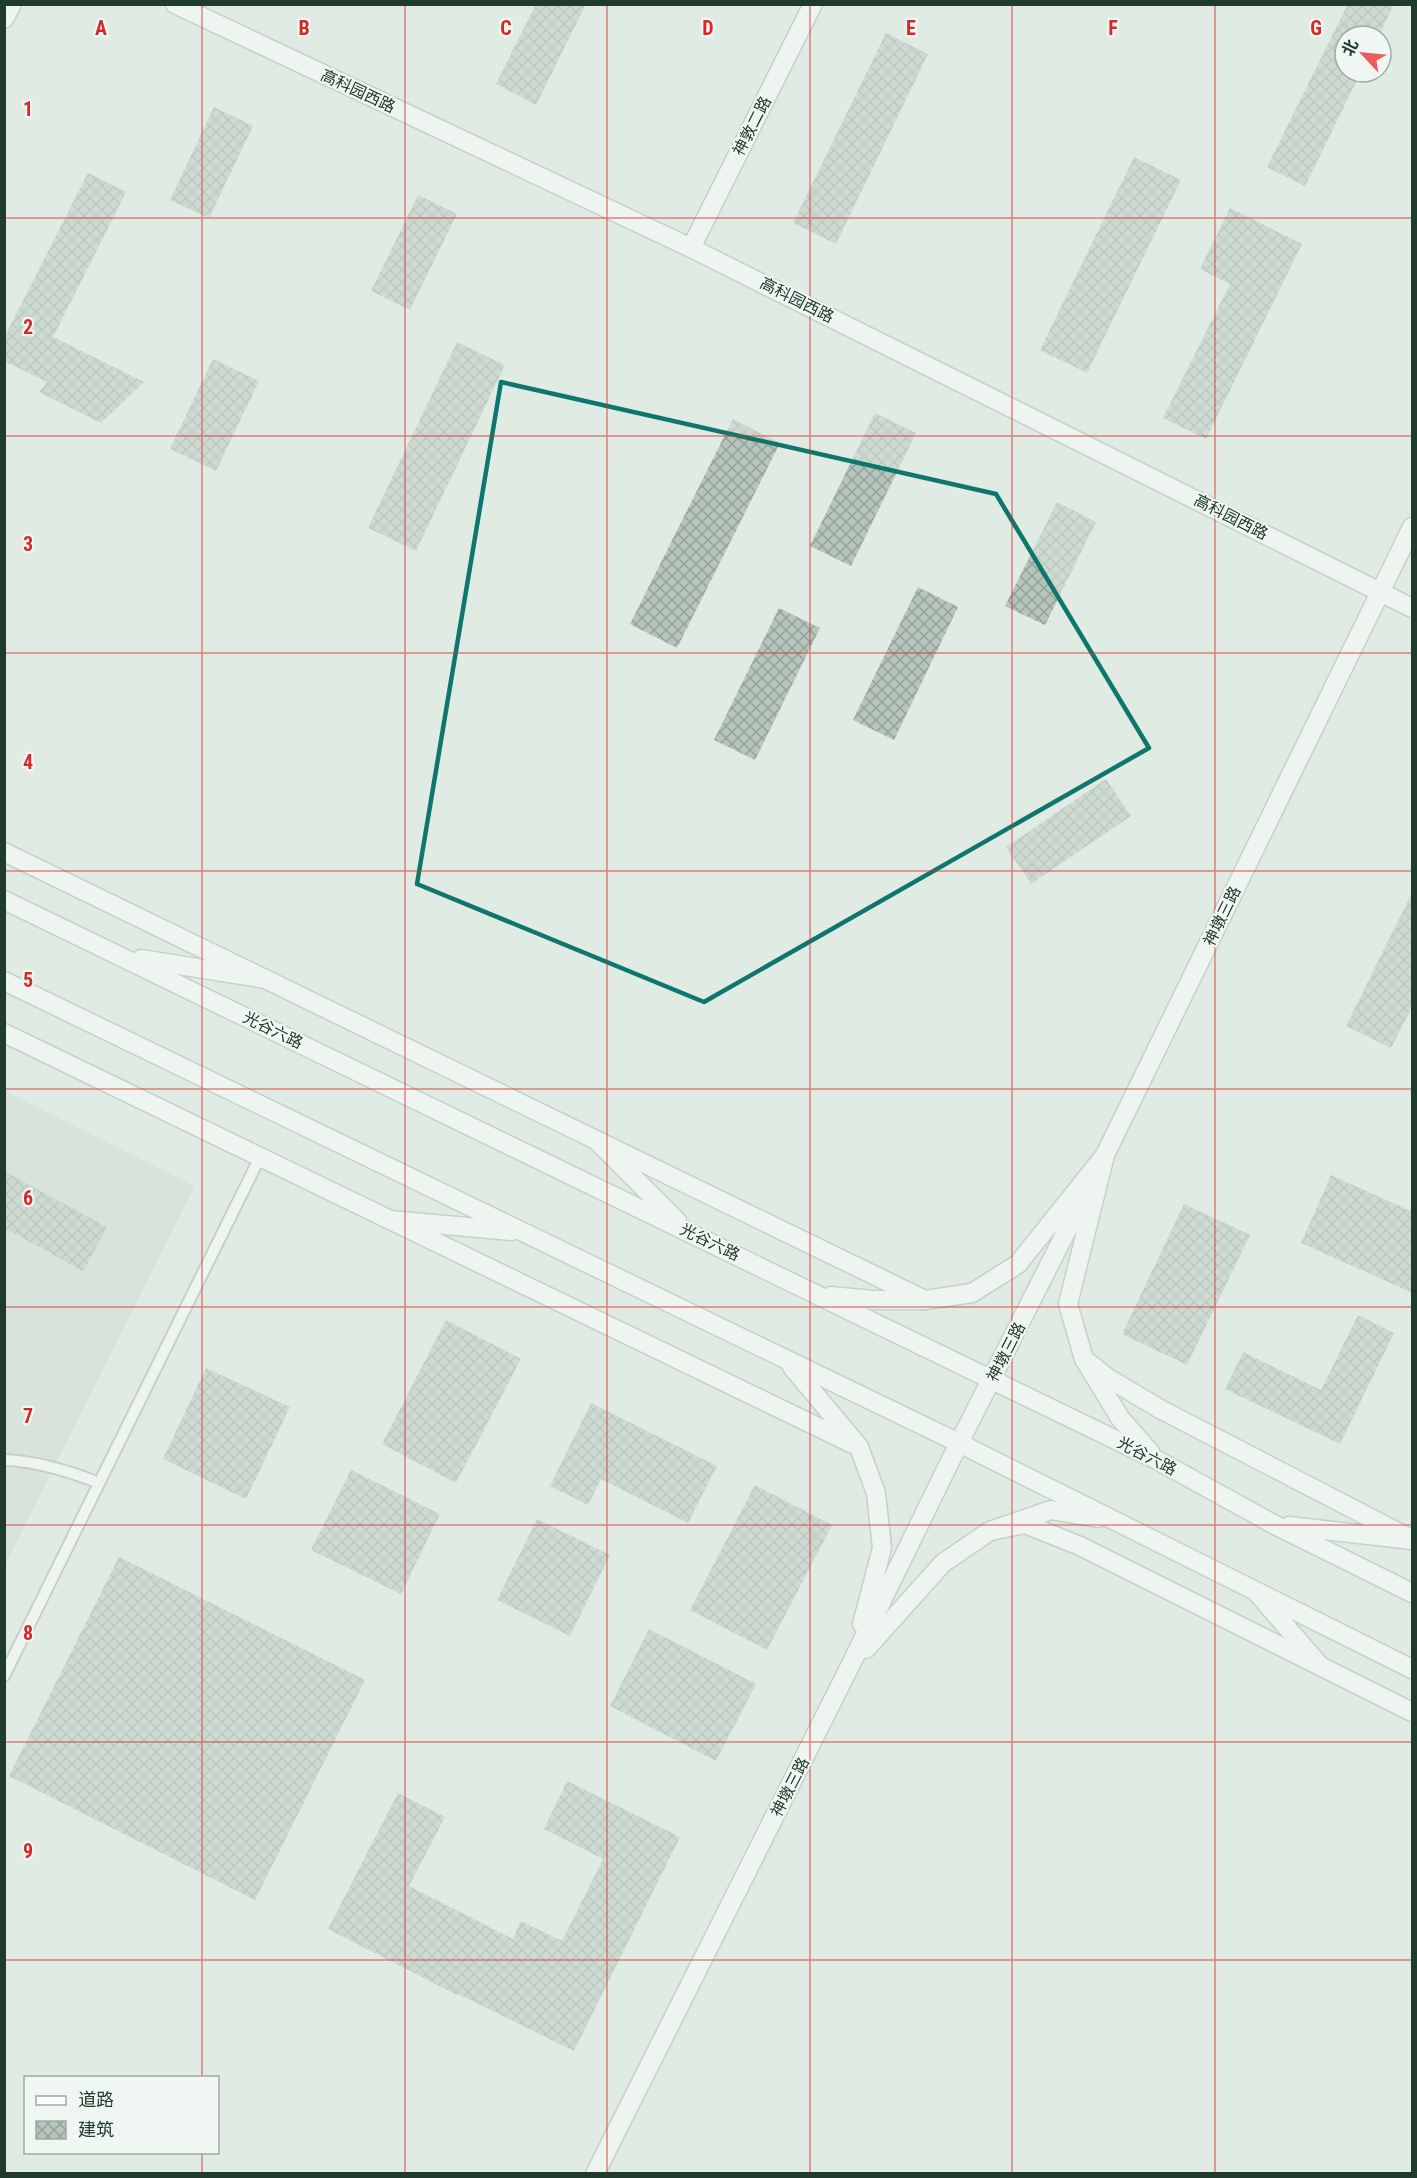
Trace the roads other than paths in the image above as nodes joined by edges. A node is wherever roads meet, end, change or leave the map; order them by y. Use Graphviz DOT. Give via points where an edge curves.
graph roads {
  1 [pos="12,4"];
  2 [pos="175,4"];
  3 [pos="813,4"];
  4 [pos="4,19"];
  5 [pos="691,248"];
  6 [pos="1413,527"];
  7 [pos="1380,592"];
  8 [pos="1413,608"];
  9 [pos="4,852"];
  10 [pos="4,900"];
  11 [pos="120,956"];
  12 [pos="266,979"];
  13 [pos="4,981"];
  14 [pos="4,1033"];
  15 [pos="596,1140"];
  16 [pos="1105,1155"];
  17 [pos="260,1157"];
  18 [pos="390,1220"];
  19 [pos="687,1231"];
  20 [pos="522,1232"];
  21 [pos="818,1294"];
  22 [pos="925,1300"];
  23 [pos="784,1359"];
  24 [pos="1084,1359"];
  25 [pos="992,1379"];
  26 [pos="959,1443"];
  27 [pos="859,1447"];
  28 [pos="4,1460"];
  29 [pos="1157,1460"];
  30 [pos="99,1483"];
  31 [pos="1120,1523"];
  32 [pos="1275,1525"];
  33 [pos="990,1531"];
  34 [pos="1412,1540"];
  35 [pos="1254,1589"];
  36 [pos="1413,1593"];
  37 [pos="850,1666"];
  38 [pos="1321,1666"];
  39 [pos="1413,1669"];
  40 [pos="4,1676"];
  41 [pos="1413,1712"];
  42 [pos="595,2174"];
  1 -- 4 [label="street"];
  2 -- 5 [label="street, 高科园西路"];
  3 -- 5 [label="street, 神敦二路"];
  5 -- 7 [label="street, 高科园西路"];
  6 -- 7 [label="street, 神墩三路"];
  7 -- 8 [label="street, 高科园西路"];
  7 -- 16 [label="street, 神墩三路"];
  9 -- 12 [label="street"];
  10 -- 11 [label="street, 光谷六路"];
  11 -- 12 [label="street"];
  11 -- 19 [label="street, 光谷六路"];
  12 -- 15 [label="street"];
  13 -- 20 [label="street"];
  14 -- 17 [label="street"];
  15 -- 19 [label="street"];
  15 -- 22 [label="street"];
  16 -- 22 [label="street" via="1018,1264 972,1293"];
  16 -- 24 [label="street" via="1068,1304"];
  16 -- 25 [label="street, 神墩三路"];
  17 -- 18 [label="street"];
  17 -- 30 [label="lane"];
  18 -- 20 [label="street"];
  18 -- 27 [label="street"];
  19 -- 21 [label="street, 光谷六路"];
  20 -- 23 [label="street"];
  21 -- 22 [label="street"];
  21 -- 25 [label="street, 光谷六路"];
  23 -- 26 [label="street"];
  23 -- 27 [label="street"];
  24 -- 29 [label="street" via="1120,1418"];
  24 -- 34 [label="street" via="1160,1409"];
  25 -- 26 [label="street, 神墩三路"];
  25 -- 29 [label="street, 光谷六路"];
  26 -- 31 [label="street"];
  26 -- 37 [label="street, 神墩三路"];
  27 -- 37 [label="street" via="876,1493 882,1548"];
  28 -- 30 [label="lane" via="24,1461"];
  29 -- 32 [label="street, 光谷六路"];
  30 -- 40 [label="lane"];
  31 -- 33 [label="street" via="1051,1510"];
  31 -- 35 [label="street"];
  32 -- 34 [label="street"];
  32 -- 36 [label="street, 光谷六路"];
  33 -- 37 [label="street" via="943,1563"];
  33 -- 38 [label="street" via="1025,1524 1080,1546"];
  35 -- 38 [label="street"];
  35 -- 39 [label="street"];
  37 -- 42 [label="street, 神墩三路"];
  38 -- 41 [label="street"];
}
